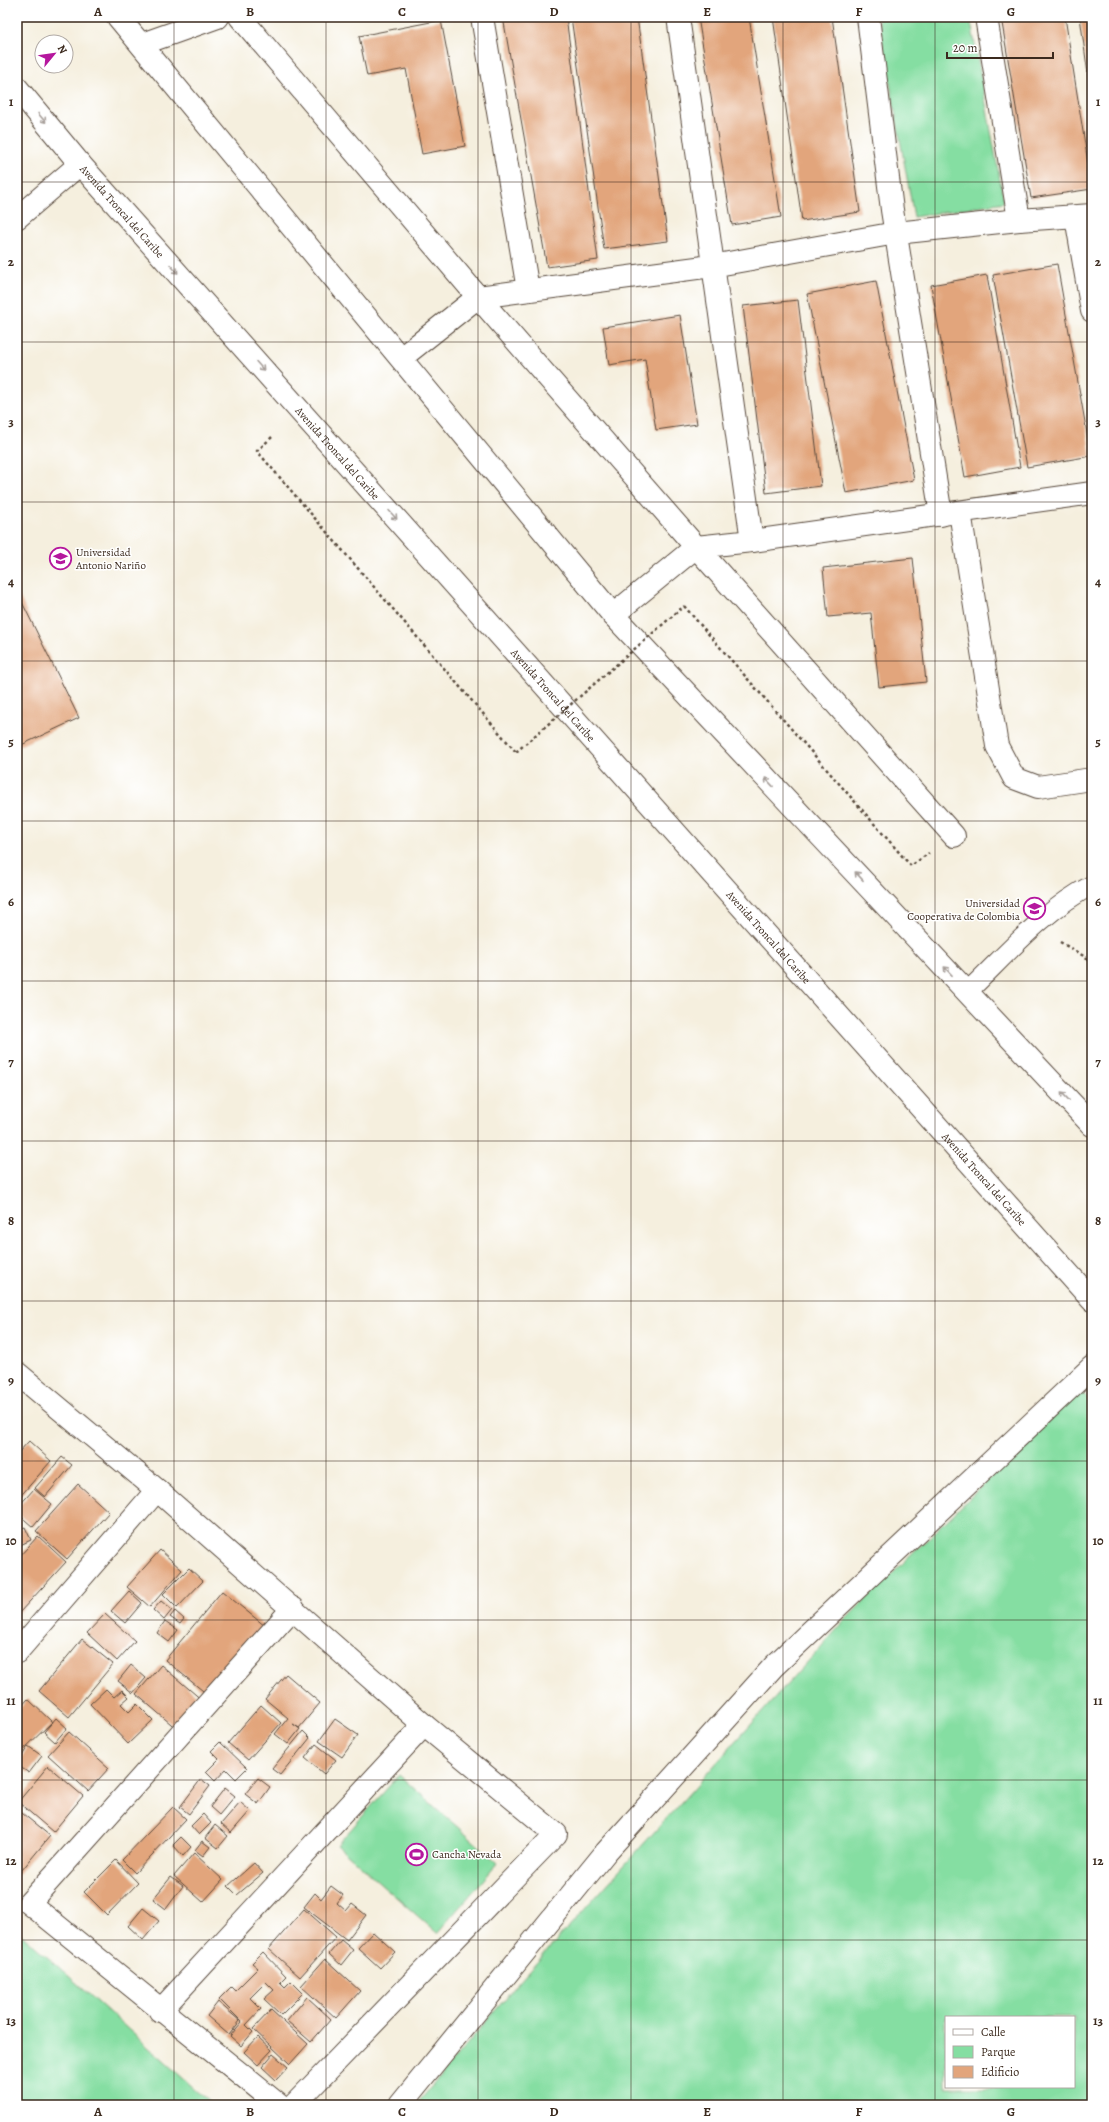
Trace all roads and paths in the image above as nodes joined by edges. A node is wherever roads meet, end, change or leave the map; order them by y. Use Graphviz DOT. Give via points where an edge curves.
graph roads {
  1 [pos="118,17"];
  2 [pos="218,17"];
  3 [pos="240,17"];
  4 [pos="482,17"];
  5 [pos="678,17"];
  6 [pos="868,17"];
  7 [pos="986,17"];
  8 [pos="142,44"];
  9 [pos="17,88"];
  10 [pos="80,164"];
  11 [pos="1084,216"];
  12 [pos="17,218"];
  13 [pos="1019,220"];
  14 [pos="896,233"];
  15 [pos="712,266"];
  16 [pos="528,290"];
  17 [pos="478,297"];
  18 [pos="1092,311"];
  19 [pos="401,358"];
  20 [pos="272,437"];
  21 [pos="1092,493"];
  22 [pos="950,513"];
  23 [pos="752,541"];
  24 [pos="696,547"];
  25 [pos="613,615"];
  26 [pos="1092,779"];
  27 [pos="954,836"];
  28 [pos="1092,886"];
  29 [pos="1036,927"];
  30 [pos="1092,961"];
  31 [pos="967,992"];
  32 [pos="1092,1125"];
  33 [pos="1092,1300"];
  34 [pos="1092,1367"];
  35 [pos="20,1380"];
  36 [pos="157,1490"];
  37 [pos="293,1608"];
  38 [pos="17,1652"];
  39 [pos="424,1725"];
  40 [pos="160,2011"];
  41 [pos="278,2105"];
  42 [pos="294,2105"];
  43 [pos="400,2105"];
  1 -- 8 [label="main road"];
  2 -- 8 [label="main road"];
  3 -- 17 [label="main road"];
  4 -- 16 [label="main road"];
  5 -- 15 [label="main road"];
  6 -- 14 [label="main road"];
  7 -- 13 [label="main road"];
  8 -- 19 [label="main road"];
  9 -- 10 [label="main road, Avenida Troncal del Caribe, one-way"];
  10 -- 12 [label="main road"];
  10 -- 33 [label="main road, Avenida Troncal del Caribe, one-way"];
  11 -- 13 [label="main road"];
  11 -- 18 [label="main road"];
  13 -- 14 [label="main road"];
  14 -- 15 [label="main road"];
  14 -- 22 [label="main road"];
  15 -- 16 [label="main road"];
  15 -- 23 [label="main road"];
  16 -- 17 [label="main road"];
  17 -- 19 [label="main road"];
  17 -- 24 [label="main road"];
  19 -- 25 [label="main road"];
  20 -- 27 [label="path, bridge" via="257,451 516,752 684,606 911,866"];
  21 -- 22 [label="main road"];
  22 -- 23 [label="main road"];
  22 -- 26 [label="main road" via="997,746 1014,778 1038,787"];
  23 -- 24 [label="main road"];
  24 -- 25 [label="main road"];
  24 -- 27 [label="main road"];
  31 -- 25 [label="main road, one-way"];
  28 -- 29 [label="lane" via="1078,892"];
  29 -- 30 [label="path"];
  29 -- 31 [label="lane"];
  32 -- 31 [label="main road, one-way"];
  34 -- 43 [label="main road" via="774,1666 606,1852"];
  35 -- 36 [label="main road"];
  36 -- 37 [label="main road"];
  36 -- 38 [label="main road"];
  37 -- 39 [label="main road"];
  37 -- 40 [label="main road" via="29,1903"];
  39 -- 40 [label="main road"];
  39 -- 42 [label="main road" via="556,1834"];
  40 -- 41 [label="main road"];
}
